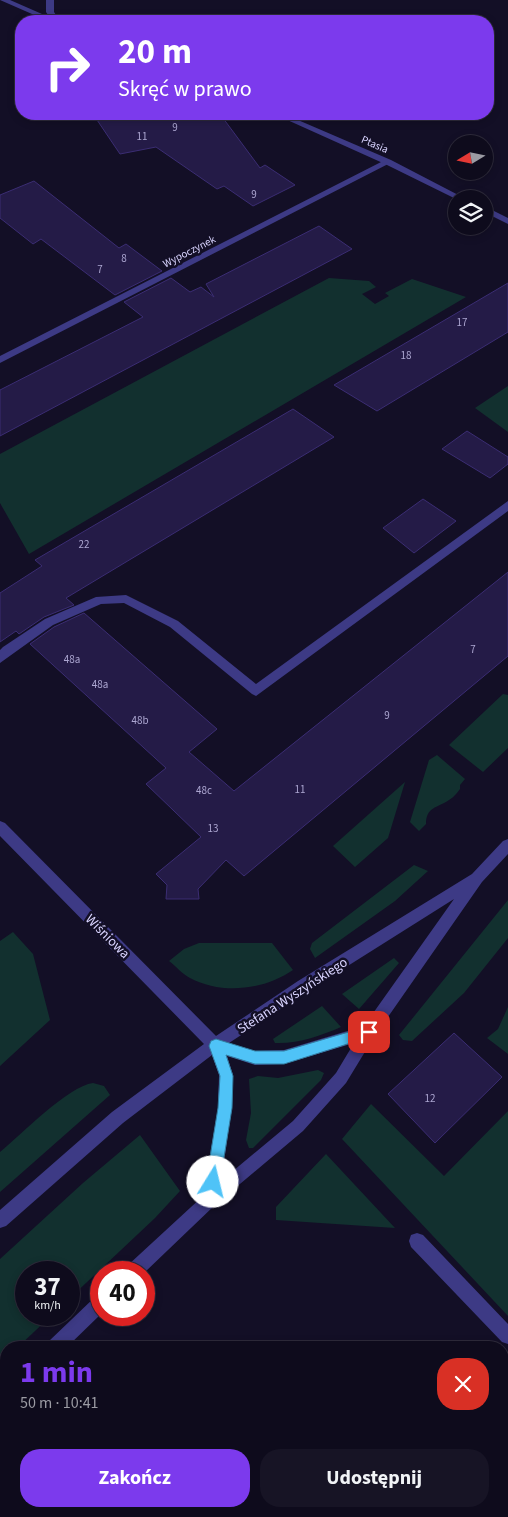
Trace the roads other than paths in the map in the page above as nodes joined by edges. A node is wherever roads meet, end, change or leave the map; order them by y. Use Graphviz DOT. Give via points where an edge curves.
graph roads {
  1 [pos="4,0"];
  2 [pos="50,0"];
  3 [pos="40,15"];
  4 [pos="52,15"];
  5 [pos="292,120"];
  6 [pos="388,162"];
  7 [pos="448,192"];
  8 [pos="493,214"];
  9 [pos="508,221"];
  10 [pos="0,360"];
  11 [pos="508,505"];
  12 [pos="0,658"];
  13 [pos="0,827"];
  14 [pos="508,845"];
  15 [pos="478,878"];
  16 [pos="369,1032"];
  17 [pos="216,1046"];
  18 [pos="210,1200"];
  19 [pos="0,1220"];
  20 [pos="417,1241"];
  21 [pos="145,1261"];
  22 [pos="90,1314"];
  23 [pos="508,1336"];
  24 [pos="61,1341"];
  1 -- 3 [label="street"];
  2 -- 4 [label="street"];
  5 -- 6 [label="street, Ptasia"];
  6 -- 7 [label="street, Ptasia"];
  6 -- 10 [label="street, Wypoczynek"];
  8 -- 9 [label="street"];
  11 -- 12 [label="street" via="256,691 174,624 126,599 100,600 49,622 6,650"];
  13 -- 17 [label="street, Wiśniowa"];
  14 -- 15 [label="street, Stefana Wyszyńskiego"];
  15 -- 16 [label="street, Stefana Wyszyńskiego"];
  15 -- 17 [label="street, Stefana Wyszyńskiego" via="314,980"];
  16 -- 17 [label="street" via="284,1057 255,1058"];
  16 -- 18 [label="street, Stefana Wyszyńskiego" via="341,1078 298,1126"];
  17 -- 18 [label="street" via="226,1076 225,1108"];
  17 -- 19 [label="street, Stefana Wyszyńskiego" via="135,1104"];
  18 -- 21 [label="street, Stefana Wyszyńskiego"];
  20 -- 23 [label="street"];
  22 -- 24 [label="street"];
}
